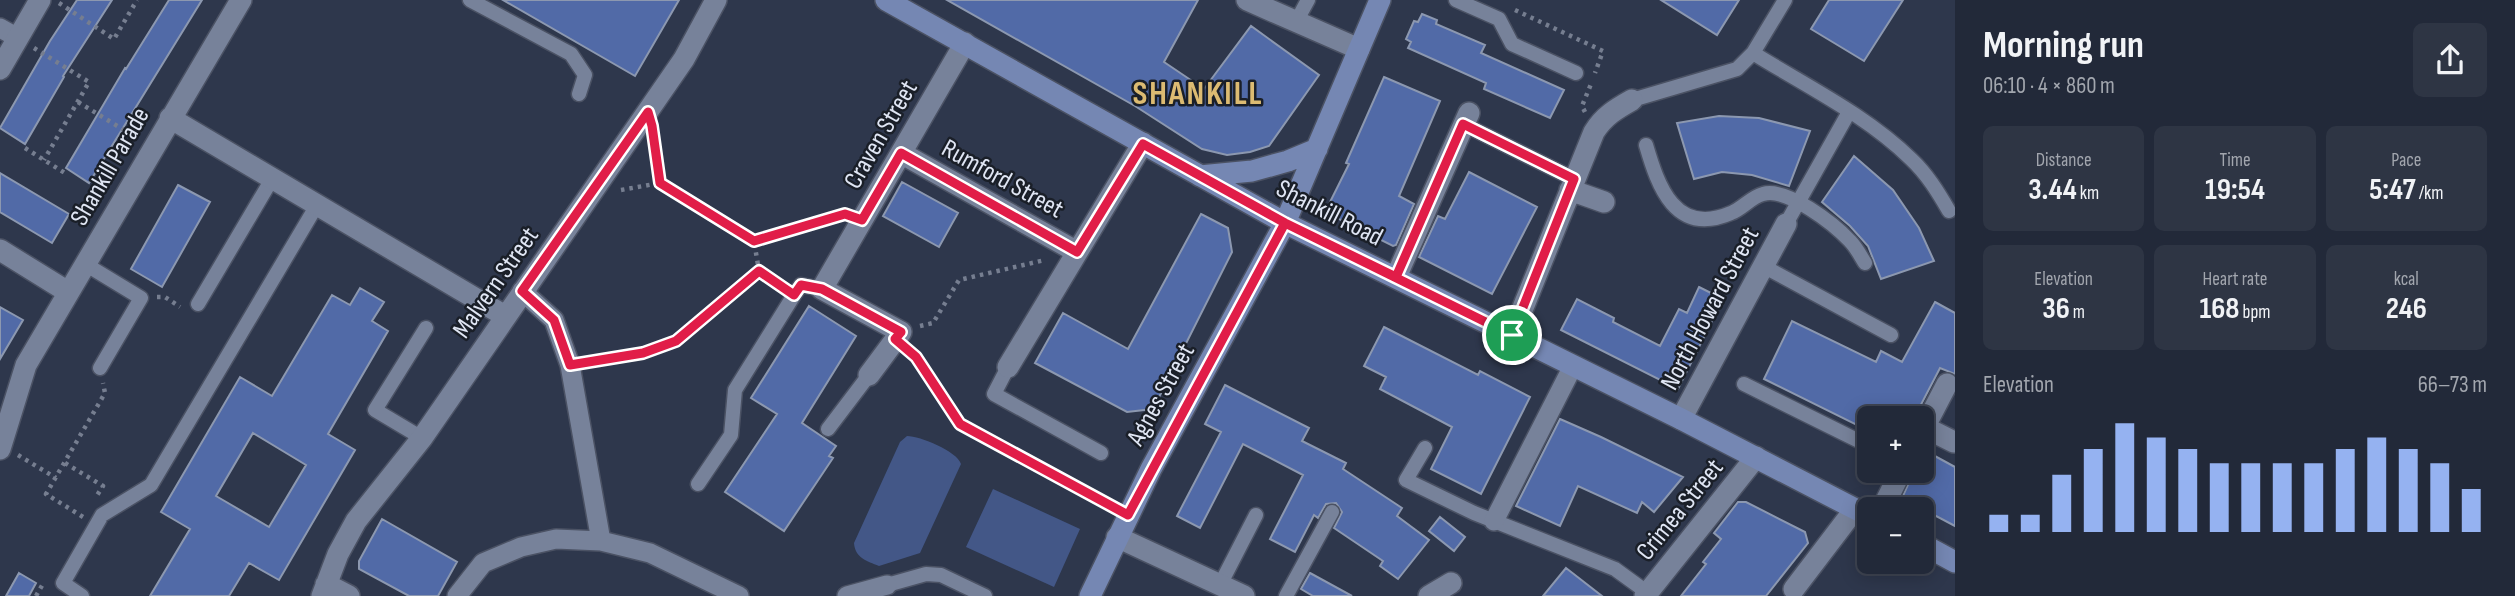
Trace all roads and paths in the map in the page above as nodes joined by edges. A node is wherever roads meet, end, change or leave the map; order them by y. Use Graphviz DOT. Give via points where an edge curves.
graph roads {
  1 [pos="40,0"];
  2 [pos="54,0"];
  3 [pos="138,0"];
  4 [pos="241,0"];
  5 [pos="470,0"];
  6 [pos="716,0"];
  7 [pos="886,0"];
  8 [pos="1247,0"];
  9 [pos="1308,0"];
  10 [pos="1380,0"];
  11 [pos="1456,0"];
  12 [pos="1785,0"];
  13 [pos="1296,22"];
  14 [pos="9,33"];
  15 [pos="965,43"];
  16 [pos="1359,49"];
  17 [pos="1753,53"];
  18 [pos="0,69"];
  19 [pos="1576,74"];
  20 [pos="579,94"];
  21 [pos="1632,100"];
  22 [pos="78,102"];
  23 [pos="648,112"];
  24 [pos="1849,112"];
  25 [pos="170,118"];
  26 [pos="1466,118"];
  27 [pos="1143,144"];
  28 [pos="1646,145"];
  29 [pos="24,148"];
  30 [pos="152,148"];
  31 [pos="1317,149"];
  32 [pos="901,153"];
  33 [pos="44,160"];
  34 [pos="68,175"];
  35 [pos="1200,176"];
  36 [pos="272,179"];
  37 [pos="660,183"];
  38 [pos="1572,184"];
  39 [pos="592,191"];
  40 [pos="1604,202"];
  41 [pos="1798,202"];
  42 [pos="317,205"];
  43 [pos="1950,211"];
  44 [pos="862,220"];
  45 [pos="1285,223"];
  46 [pos="1786,224"];
  47 [pos="754,241"];
  48 [pos="0,250"];
  49 [pos="1077,252"];
  50 [pos="1865,263"];
  51 [pos="85,264"];
  52 [pos="1763,266"];
  53 [pos="759,271"];
  54 [pos="1396,277"];
  55 [pos="822,289"];
  56 [pos="522,291"];
  57 [pos="68,292"];
  58 [pos="794,295"];
  59 [pos="141,298"];
  60 [pos="198,304"];
  61 [pos="505,317"];
  62 [pos="426,328"];
  63 [pos="898,335"];
  64 [pos="1512,335"];
  65 [pos="1891,335"];
  66 [pos="570,365"];
  67 [pos="1573,366"];
  68 [pos="1008,367"];
  69 [pos="100,368"];
  70 [pos="869,375"];
  71 [pos="1744,384"];
  72 [pos="1947,384"];
  73 [pos="1934,408"];
  74 [pos="1681,419"];
  75 [pos="828,429"];
  76 [pos="1934,434"];
  77 [pos="422,438"];
  78 [pos="1857,440"];
  79 [pos="1954,442"];
  80 [pos="1,447"];
  81 [pos="1425,448"];
  82 [pos="1101,453"];
  83 [pos="1756,457"];
  84 [pos="56,478"];
  85 [pos="698,484"];
  86 [pos="1857,509"];
  87 [pos="1332,512"];
  88 [pos="1128,515"];
  89 [pos="1256,515"];
  90 [pos="84,517"];
  91 [pos="1857,518"];
  92 [pos="1494,521"];
  93 [pos="1117,537"];
  94 [pos="601,541"];
  95 [pos="1934,551"];
  96 [pos="1955,562"];
  97 [pos="1451,583"];
  98 [pos="887,585"];
  99 [pos="1220,585"];
  100 [pos="1794,589"];
  101 [pos="324,590"];
  102 [pos="1647,594"];
  103 [pos="82,596"];
  104 [pos="349,596"];
  105 [pos="457,596"];
  106 [pos="739,596"];
  107 [pos="847,596"];
  108 [pos="985,596"];
  109 [pos="1090,596"];
  110 [pos="1244,596"];
  111 [pos="1286,596"];
  112 [pos="1429,596"];
  1 -- 14 [label="street"];
  2 -- 3 [label="path" via="114,39"];
  4 -- 25 [label="street, Shankill Parade"];
  5 -- 20 [label="lane" via="571,54 585,75"];
  6 -- 23 [label="street, Malvern Street"];
  7 -- 15 [label="main road, Shankill Road"];
  8 -- 13 [label="street"];
  9 -- 13 [label="lane"];
  10 -- 16 [label="main road, Agnes Street"];
  11 -- 19 [label="lane" via="1499,19 1512,44"];
  12 -- 17 [label="lane"];
  13 -- 16 [label="street"];
  14 -- 18 [label="street"];
  14 -- 22 [label="path" via="89,82"];
  15 -- 27 [label="main road, Shankill Road"];
  15 -- 32 [label="street, Craven Street"];
  16 -- 31 [label="main road, Agnes Street"];
  17 -- 21 [label="lane" via="1737,68"];
  17 -- 24 [label="lane"];
  21 -- 38 [label="street" via="1602,120"];
  22 -- 30 [label="path"];
  22 -- 33 [label="path"];
  23 -- 37 [label="path"];
  23 -- 39 [label="street, Malvern Street"];
  24 -- 41 [label="lane"];
  24 -- 43 [label="lane" via="1911,159"];
  25 -- 30 [label="street, Shankill Parade"];
  25 -- 36 [label="street"];
  26 -- 38 [label="lane"];
  26 -- 54 [label="street"];
  27 -- 35 [label="main road, Shankill Road"];
  27 -- 49 [label="street"];
  28 -- 41 [label="lane" via="1663,194 1689,215 1718,218 1762,194 1777,193"];
  29 -- 33 [label="path"];
  30 -- 51 [label="street, Shankill Parade"];
  31 -- 35 [label="main road" via="1252,171"];
  31 -- 45 [label="main road, Agnes Street"];
  32 -- 44 [label="street, Craven Street"];
  32 -- 49 [label="street, Rumford Street"];
  33 -- 34 [label="path"];
  35 -- 45 [label="main road, Shankill Road"];
  36 -- 42 [label="street"];
  36 -- 60 [label="lane"];
  37 -- 39 [label="path"];
  37 -- 47 [label="path"];
  38 -- 40 [label="street"];
  38 -- 64 [label="street"];
  39 -- 56 [label="street, Malvern Street"];
  41 -- 46 [label="lane"];
  41 -- 50 [label="lane" via="1852,242"];
  42 -- 61 [label="street"];
  42 -- 103 [label="lane" via="151,485 102,515 64,583"];
  44 -- 47 [label="path" via="845,214"];
  44 -- 55 [label="street, Craven Street"];
  45 -- 54 [label="main road, Shankill Road"];
  45 -- 88 [label="main road, Agnes Street"];
  46 -- 52 [label="street, North Howard Street"];
  47 -- 53 [label="path"];
  48 -- 57 [label="street"];
  49 -- 63 [label="path" via="959,280 933,323"];
  49 -- 68 [label="street"];
  51 -- 57 [label="street, Shankill Parade"];
  51 -- 59 [label="lane"];
  52 -- 65 [label="lane"];
  52 -- 74 [label="street, North Howard Street"];
  53 -- 58 [label="path"];
  53 -- 66 [label="path" via="676,341 643,353"];
  54 -- 64 [label="main road, Shankill Road"];
  55 -- 58 [label="lane" via="801,285"];
  55 -- 63 [label="street"];
  56 -- 61 [label="street, Malvern Street"];
  56 -- 66 [label="street" via="554,320"];
  57 -- 80 [label="street, Shankill Parade" via="26,365"];
  58 -- 85 [label="lane" via="736,390 731,435"];
  59 -- 60 [label="path" via="164,297 182,307"];
  59 -- 69 [label="lane"];
  61 -- 77 [label="street, Malvern Street"];
  62 -- 77 [label="lane" via="376,410"];
  63 -- 70 [label="street"];
  63 -- 88 [label="path" via="960,424"];
  64 -- 67 [label="main road, Shankill Road"];
  66 -- 94 [label="street"];
  67 -- 74 [label="main road, Shankill Road"];
  67 -- 92 [label="street"];
  68 -- 82 [label="lane" via="994,394"];
  69 -- 84 [label="path" via="104,393"];
  70 -- 75 [label="lane"];
  71 -- 78 [label="lane"];
  72 -- 73 [label="street"];
  74 -- 83 [label="main road, Shankill Road"];
  76 -- 79 [label="street"];
  77 -- 101 [label="street, Malvern Street" via="356,521"];
  80 -- 84 [label="path"];
  81 -- 92 [label="lane" via="1406,480"];
  83 -- 86 [label="main road, Shankill Road"];
  83 -- 102 [label="street, Crimea Street"];
  84 -- 90 [label="path" via="46,494"];
  87 -- 111 [label="lane"];
  88 -- 93 [label="main road, Agnes Street"];
  89 -- 99 [label="lane"];
  91 -- 100 [label="street"];
  92 -- 102 [label="lane" via="1615,569"];
  93 -- 99 [label="street"];
  93 -- 109 [label="main road, Agnes Street"];
  94 -- 105 [label="street" via="556,540 521,547 483,563"];
  94 -- 106 [label="street" via="654,548"];
  95 -- 96 [label="main road"];
  97 -- 112 [label="street"];
  98 -- 107 [label="street"];
  98 -- 108 [label="lane" via="926,574 941,575"];
  99 -- 110 [label="street"];
  101 -- 104 [label="street"];
}
